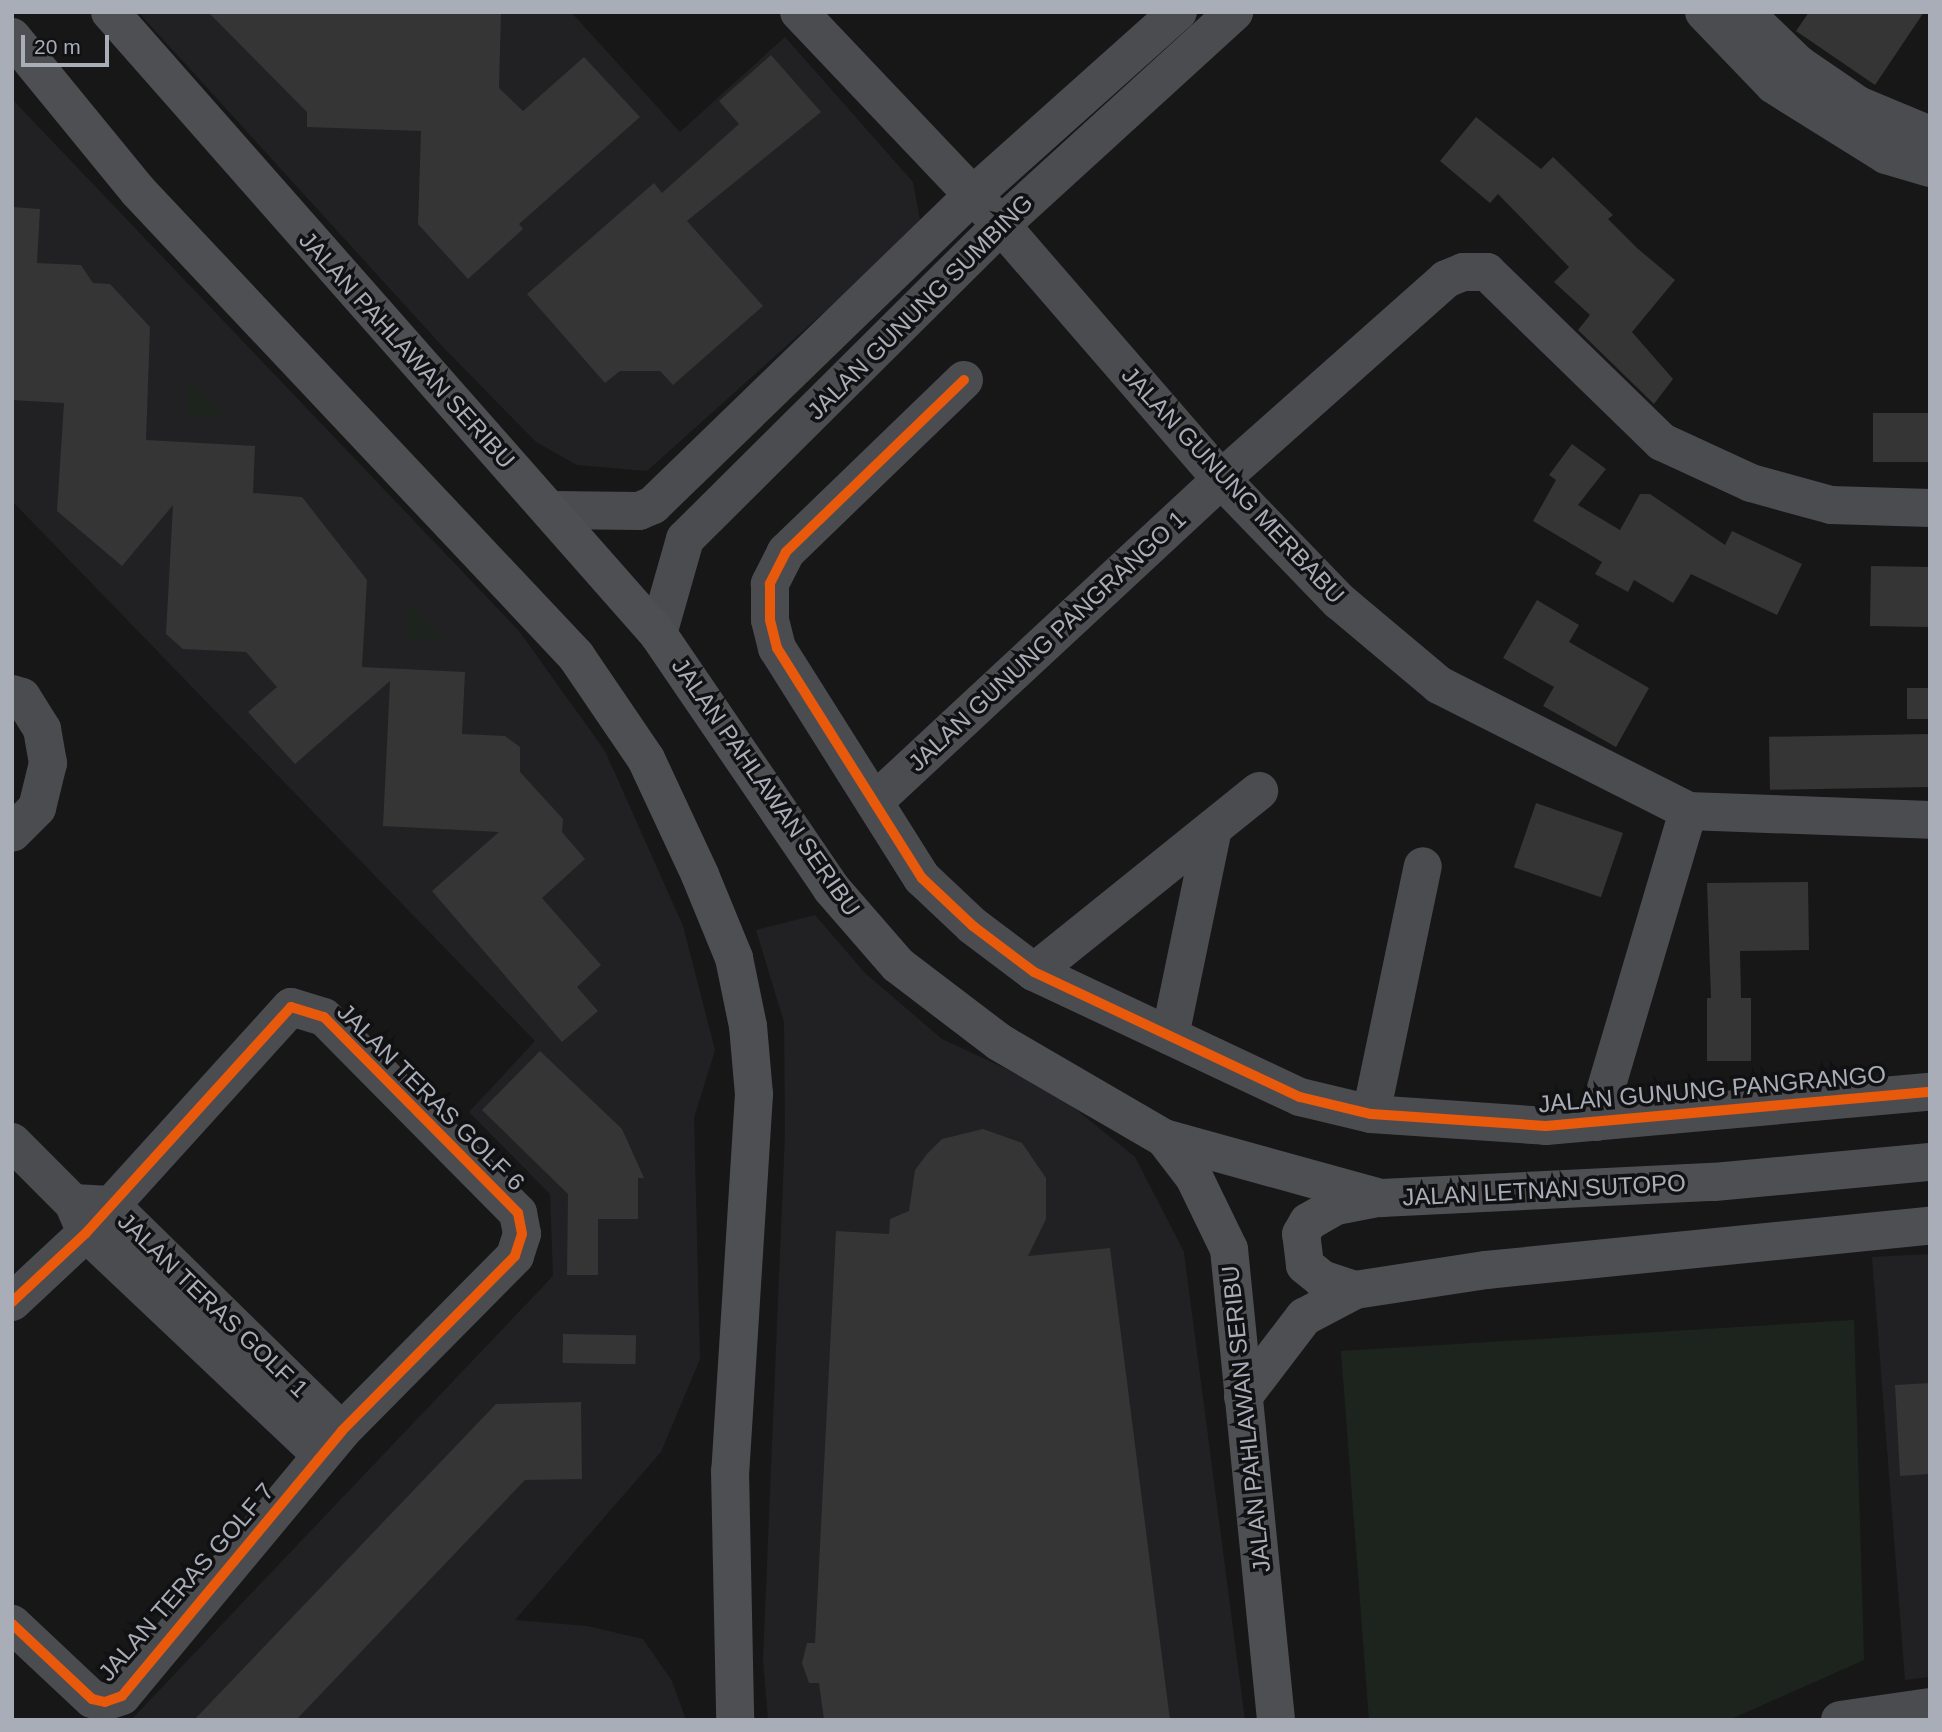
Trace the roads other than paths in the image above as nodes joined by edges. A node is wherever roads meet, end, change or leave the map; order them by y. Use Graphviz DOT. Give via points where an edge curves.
graph roads {
  1 [pos="110,12"];
  2 [pos="799,12"];
  3 [pos="1178,12"];
  4 [pos="1234,12"];
  5 [pos="1704,12"];
  6 [pos="1744,12"];
  7 [pos="12,37"];
  8 [pos="1925,142"];
  9 [pos="973,195"];
  10 [pos="1001,225"];
  11 [pos="964,380"];
  12 [pos="1221,480"];
  13 [pos="1930,508"];
  14 [pos="552,510"];
  15 [pos="658,634"];
  16 [pos="12,694"];
  17 [pos="1258,791"];
  18 [pos="874,802"];
  19 [pos="1688,811"];
  20 [pos="21,812"];
  21 [pos="1930,820"];
  22 [pos="1213,828"];
  23 [pos="1423,866"];
  24 [pos="1034,972"];
  25 [pos="1170,1036"];
  26 [pos="1930,1092"];
  27 [pos="1371,1114"];
  28 [pos="1596,1122"];
  29 [pos="1164,1139"];
  30 [pos="12,1143"];
  31 [pos="1930,1162"];
  32 [pos="1381,1198"];
  33 [pos="111,1205"];
  34 [pos="79,1218"];
  35 [pos="1930,1226"];
  36 [pos="1355,1290"];
  37 [pos="12,1302"];
  38 [pos="1243,1396"];
  39 [pos="332,1443"];
  40 [pos="12,1624"];
  41 [pos="1930,1707"];
  42 [pos="735,1720"];
  43 [pos="1276,1720"];
  44 [pos="1840,1720"];
  1 -- 14 [label="main road, JALAN PAHLAWAN SERIBU"];
  2 -- 9 [label="street, JALAN GUNUNG MERBABU"];
  3 -- 9 [label="street, JALAN GUNUNG SUMBING"];
  4 -- 10 [label="street, JALAN GUNUNG SUMBING"];
  5 -- 8 [label="street" via="1774,85 1886,155"];
  6 -- 8 [label="street" via="1798,64 1858,105"];
  7 -- 42 [label="main road" via="138,191 576,656 646,759 700,875 734,958 748,1026 754,1094 730,1471"];
  9 -- 10 [label="street, JALAN GUNUNG MERBABU"];
  9 -- 14 [label="street, JALAN GUNUNG SUMBING" via="653,505 639,511"];
  10 -- 12 [label="street, JALAN GUNUNG MERBABU"];
  10 -- 15 [label="street, JALAN GUNUNG SUMBING" via="681,544"];
  11 -- 18 [label="street, JALAN GUNUNG PANGRANGO" via="786,552 770,584 777,648"];
  12 -- 13 [label="street, JALAN GUNUNG PANGRANGO 1" via="1446,279 1462,272 1487,272 1662,442 1752,483 1830,505"];
  12 -- 18 [label="street, JALAN GUNUNG PANGRANGO 1"];
  12 -- 19 [label="street, JALAN GUNUNG MERBABU" via="1339,601 1439,685"];
  14 -- 15 [label="main road, JALAN PAHLAWAN SERIBU"];
  15 -- 29 [label="main road, JALAN PAHLAWAN SERIBU" via="831,888 898,965 999,1042"];
  16 -- 20 [label="street" via="22,697 42,729 47,782"];
  17 -- 22 [label="street"];
  18 -- 24 [label="street, JALAN GUNUNG PANGRANGO" via="922,877 974,926"];
  19 -- 21 [label="street, JALAN GUNUNG MERBABU"];
  19 -- 28 [label="street"];
  22 -- 24 [label="street"];
  22 -- 25 [label="street"];
  23 -- 27 [label="street"];
  24 -- 25 [label="street, JALAN GUNUNG PANGRANGO"];
  25 -- 27 [label="street, JALAN GUNUNG PANGRANGO" via="1300,1097"];
  26 -- 28 [label="street, JALAN GUNUNG PANGRANGO"];
  27 -- 28 [label="street, JALAN GUNUNG PANGRANGO" via="1545,1126"];
  29 -- 32 [label="main road, JALAN LETNAN SUTOPO"];
  29 -- 38 [label="main road, JALAN PAHLAWAN SERIBU" via="1194,1177 1229,1249"];
  30 -- 34 [label="street, JALAN TERAS GOLF 1"];
  31 -- 32 [label="main road, JALAN LETNAN SUTOPO" via="1714,1182"];
  32 -- 36 [label="main road" via="1336,1206 1308,1222 1301,1234 1305,1265 1322,1279"];
  33 -- 34 [label="street, JALAN TERAS GOLF 1"];
  33 -- 39 [label="street, JALAN TERAS GOLF 1"];
  33 -- 39 [label="street, JALAN TERAS GOLF 6" via="280,1013 300,1007 324,1017 518,1213 522,1234 515,1256"];
  34 -- 37 [label="street"];
  34 -- 39 [label="street, JALAN TERAS GOLF 1"];
  35 -- 36 [label="main road" via="1486,1270"];
  36 -- 38 [label="main road" via="1304,1317"];
  38 -- 43 [label="main road, JALAN PAHLAWAN SERIBU"];
  39 -- 40 [label="street, JALAN TERAS GOLF 7" via="116,1700 92,1699"];
  41 -- 44 [label="street"];
}
